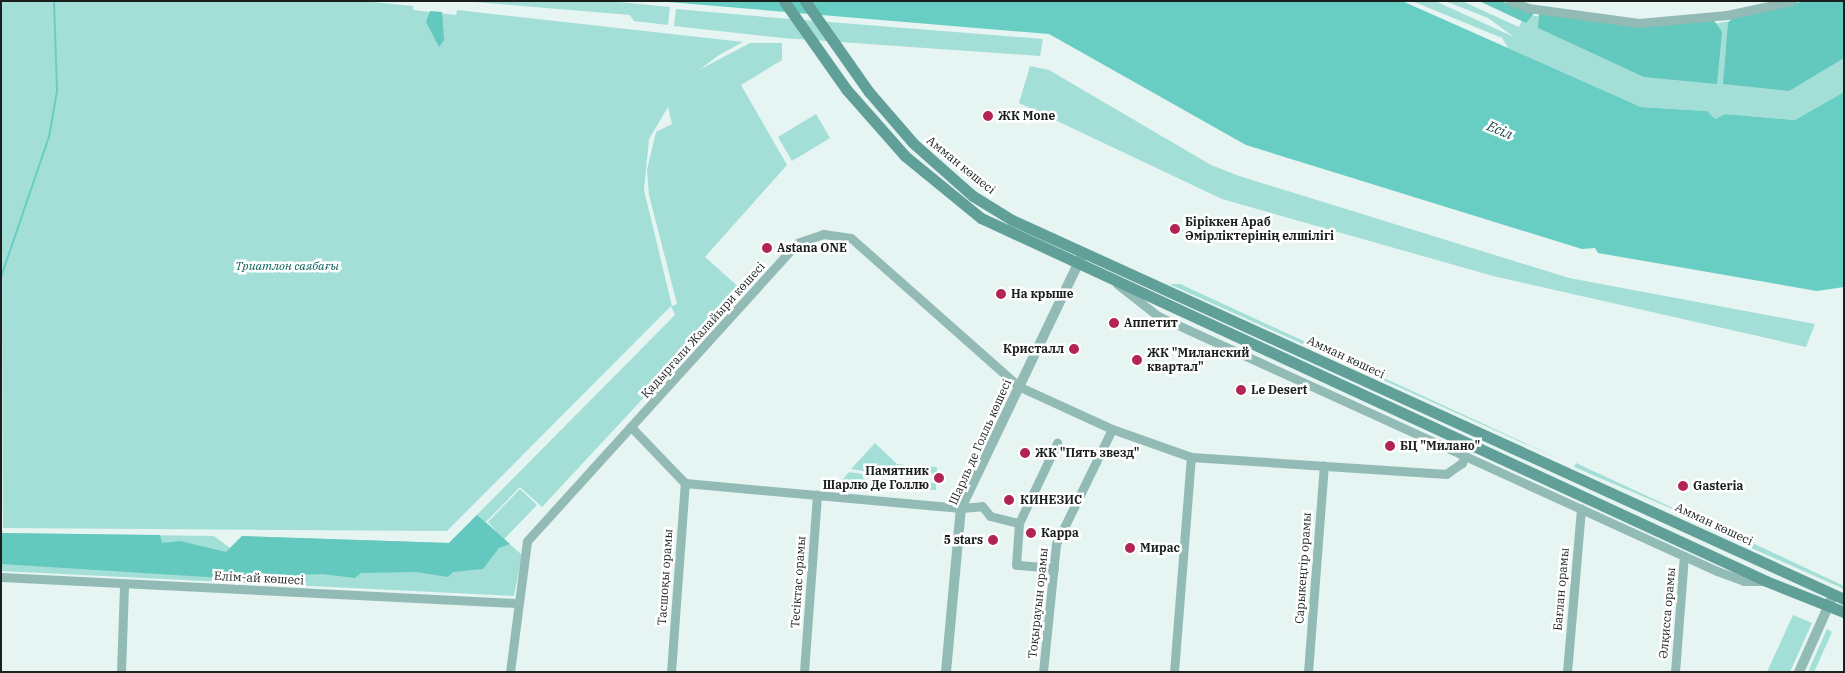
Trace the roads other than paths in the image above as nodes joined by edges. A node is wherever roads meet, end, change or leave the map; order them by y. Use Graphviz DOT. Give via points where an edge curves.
graph roads {
  1 [pos="784,1"];
  2 [pos="805,1"];
  3 [pos="1510,1"];
  4 [pos="1792,1"];
  5 [pos="1084,252"];
  6 [pos="1078,264"];
  7 [pos="1109,278"];
  8 [pos="1018,386"];
  9 [pos="632,428"];
  10 [pos="1112,429"];
  11 [pos="1057,443"];
  12 [pos="1466,454"];
  13 [pos="1191,457"];
  14 [pos="1324,466"];
  15 [pos="685,483"];
  16 [pos="817,494"];
  17 [pos="961,508"];
  18 [pos="1581,509"];
  19 [pos="1019,523"];
  20 [pos="1684,556"];
  21 [pos="1054,568"];
  22 [pos="1,577"];
  23 [pos="1766,581"];
  24 [pos="124,584"];
  25 [pos="1835,600"];
  26 [pos="516,603"];
  27 [pos="1844,612"];
  28 [pos="121,672"];
  29 [pos="510,672"];
  30 [pos="671,672"];
  31 [pos="804,672"];
  32 [pos="946,672"];
  33 [pos="1043,672"];
  34 [pos="1174,672"];
  35 [pos="1308,672"];
  36 [pos="1567,672"];
  37 [pos="1675,672"];
  38 [pos="1799,672"];
  1 -- 6 [label="main road, Амман көшесі" via="846,89 905,156 952,198 981,218"];
  2 -- 5 [label="main road, Амман көшесі" via="869,92 913,143 973,196"];
  3 -- 4 [label="street" via="1528,8 1639,23 1727,15"];
  5 -- 6 [label="street, Шарль де Голль көшесі"];
  5 -- 25 [label="main road, Амман көшесі"];
  6 -- 7 [label="main road, Амман көшесі"];
  6 -- 8 [label="street, Шарль де Голль көшесі"];
  7 -- 12 [label="street, Амман көшесі" via="1158,316"];
  7 -- 23 [label="main road, Амман көшесі"];
  8 -- 9 [label="street, Қадырғали Жалайыри көшесі" via="851,238 823,234 798,243"];
  8 -- 10 [label="street, Қадырғали Жалайыри көшесі"];
  8 -- 17 [label="street, Шарль де Голль көшесі"];
  9 -- 15 [label="street"];
  9 -- 26 [label="street, Қадырғали Жалайыри көшесі" via="527,541"];
  10 -- 13 [label="street, Қадырғали Жалайыри көшесі"];
  10 -- 21 [label="street, Тоқырауын орамы" via="1056,544"];
  11 -- 19 [label="street"];
  12 -- 14 [label="street, Қадырғали Жалайыри көшесі" via="1462,463 1446,474"];
  12 -- 18 [label="street, Амман көшесі"];
  13 -- 14 [label="street, Қадырғали Жалайыри көшесі"];
  13 -- 34 [label="street"];
  14 -- 35 [label="street, Сарыкеңгір орамы"];
  15 -- 16 [label="street"];
  15 -- 30 [label="street, Тасшоқы орамы"];
  16 -- 17 [label="street"];
  16 -- 31 [label="street, Тесіктас орамы"];
  17 -- 19 [label="street" via="982,506 990,516"];
  17 -- 32 [label="street, Шарль де Голль көшесі"];
  18 -- 20 [label="street, Амман көшесі"];
  18 -- 36 [label="street, Бағлан орамы"];
  19 -- 21 [label="street" via="1016,565"];
  20 -- 23 [label="street, Амман көшесі" via="1744,581"];
  20 -- 37 [label="street, Әлқисса орамы"];
  21 -- 33 [label="street, Тоқырауын орамы"];
  22 -- 24 [label="street, Елім-ай көшесі"];
  23 -- 25 [label="main road, Амман көшесі"];
  24 -- 26 [label="street, Елім-ай көшесі"];
  24 -- 28 [label="street"];
  25 -- 27 [label="main road, Амман көшесі"];
  25 -- 38 [label="street"];
  26 -- 29 [label="street, Қадырғали Жалайыри көшесі"];
}
